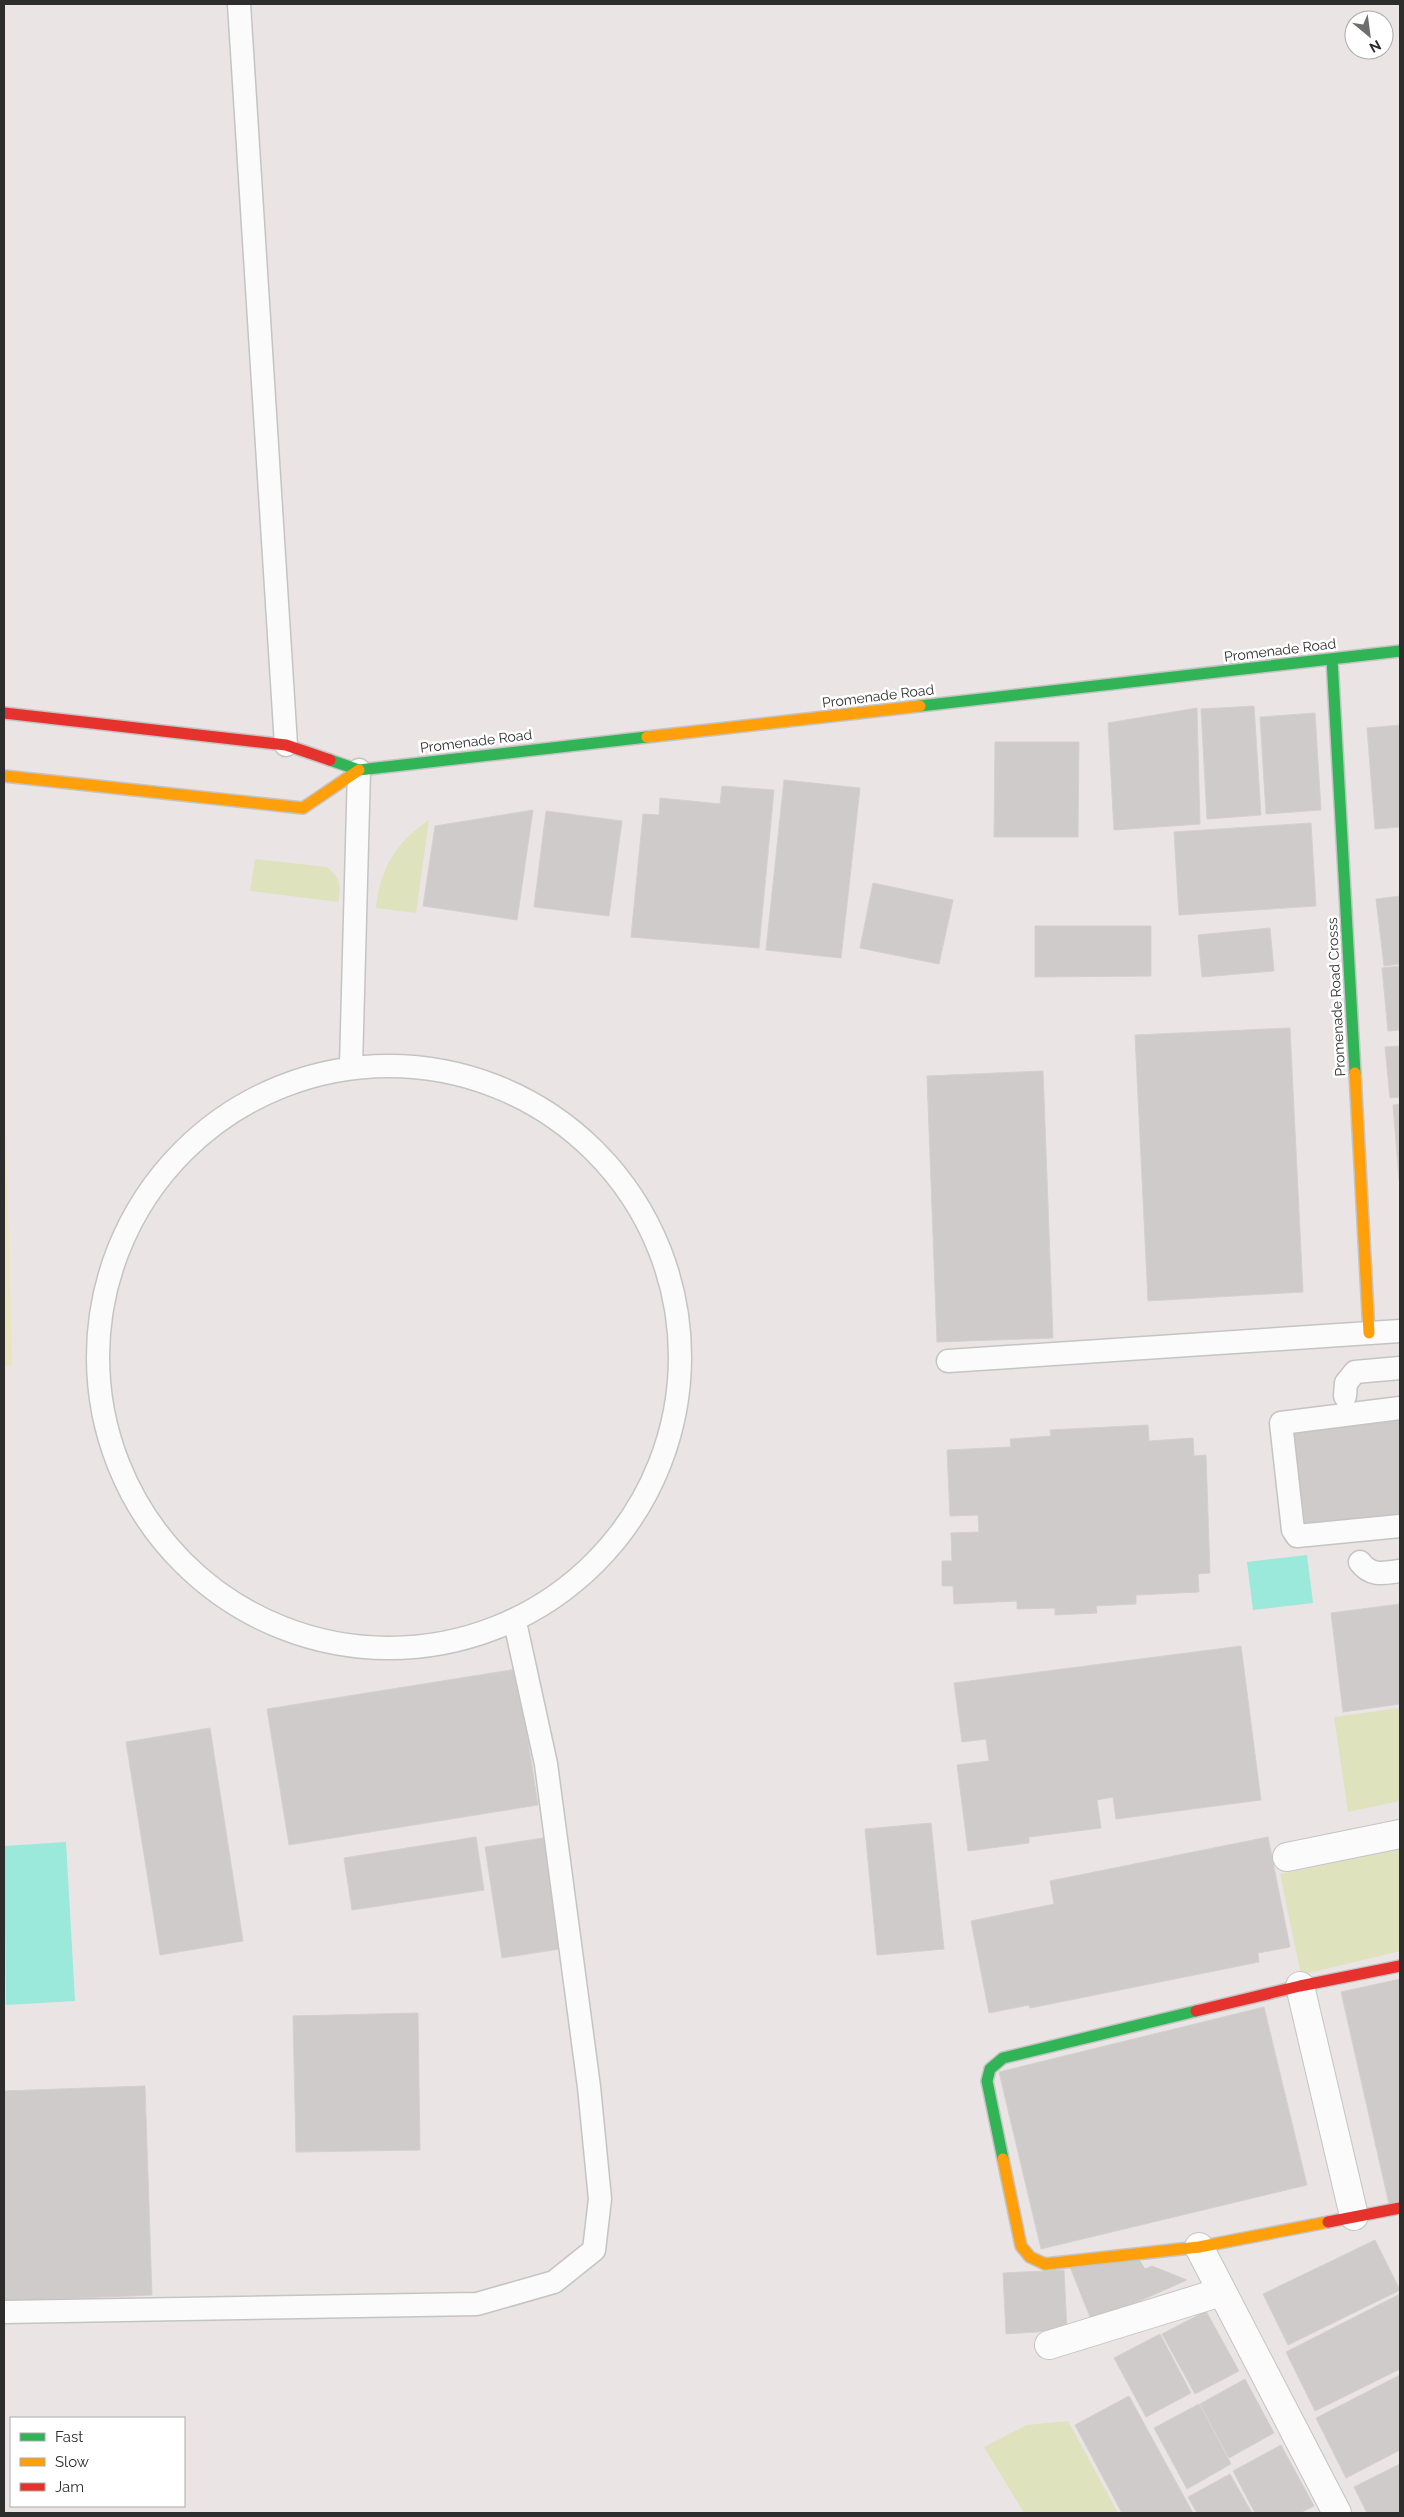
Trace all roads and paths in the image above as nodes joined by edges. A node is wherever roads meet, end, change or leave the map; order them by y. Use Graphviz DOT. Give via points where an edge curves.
graph roads {
  1 [pos="239,4"];
  2 [pos="1400,651"];
  3 [pos="1332,659"];
  4 [pos="4,714"];
  5 [pos="286,745"];
  6 [pos="359,770"];
  7 [pos="4,776"];
  8 [pos="351,1066"];
  9 [pos="1400,1331"];
  10 [pos="1369,1333"];
  11 [pos="948,1361"];
  12 [pos="1400,1368"];
  13 [pos="1345,1396"];
  14 [pos="1400,1408"];
  15 [pos="1400,1526"];
  16 [pos="1360,1562"];
  17 [pos="1400,1571"];
  18 [pos="515,1622"];
  19 [pos="1400,1834"];
  20 [pos="1287,1857"];
  21 [pos="1400,1966"];
  22 [pos="1300,1986"];
  23 [pos="1400,2208"];
  24 [pos="1354,2216"];
  25 [pos="1199,2247"];
  26 [pos="1221,2292"];
  27 [pos="4,2312"];
  28 [pos="1049,2345"];
  29 [pos="1337,2513"];
  1 -- 5 [label="lane"];
  2 -- 3 [label="main road, Promenade Road"];
  3 -- 6 [label="main road, Promenade Road"];
  3 -- 10 [label="main road, Promenade Road Crosss"];
  4 -- 5 [label="main road, Promenade Road"];
  5 -- 6 [label="main road, Promenade Road"];
  6 -- 7 [label="main road, Promenade Road" via="303,808"];
  6 -- 8 [label="lane"];
  8 -- 18 [label="lane" via="472,1074 562,1118 633,1190 674,1282 682,1382 655,1480 598,1563"];
  8 -- 18 [label="lane" via="279,1084 199,1133 138,1204 101,1300 95,1385 118,1475 170,1554 243,1612 331,1645 424,1648"];
  9 -- 10 [label="lane"];
  10 -- 11 [label="lane"];
  12 -- 13 [label="lane" via="1355,1372 1346,1383"];
  14 -- 15 [label="lane" via="1281,1422 1293,1530 1297,1536"];
  16 -- 17 [label="lane" via="1369,1572"];
  18 -- 27 [label="lane" via="546,1764 589,2087 600,2199 594,2250 554,2282 477,2304"];
  19 -- 20 [label="street"];
  21 -- 22 [label="main road"];
  22 -- 24 [label="street"];
  22 -- 25 [label="main road" via="1003,2058 990,2070 987,2081 1021,2246 1028,2256 1040,2264 1050,2265"];
  23 -- 24 [label="main road"];
  24 -- 25 [label="main road"];
  25 -- 26 [label="street"];
  26 -- 28 [label="street"];
  26 -- 29 [label="street"];
}
